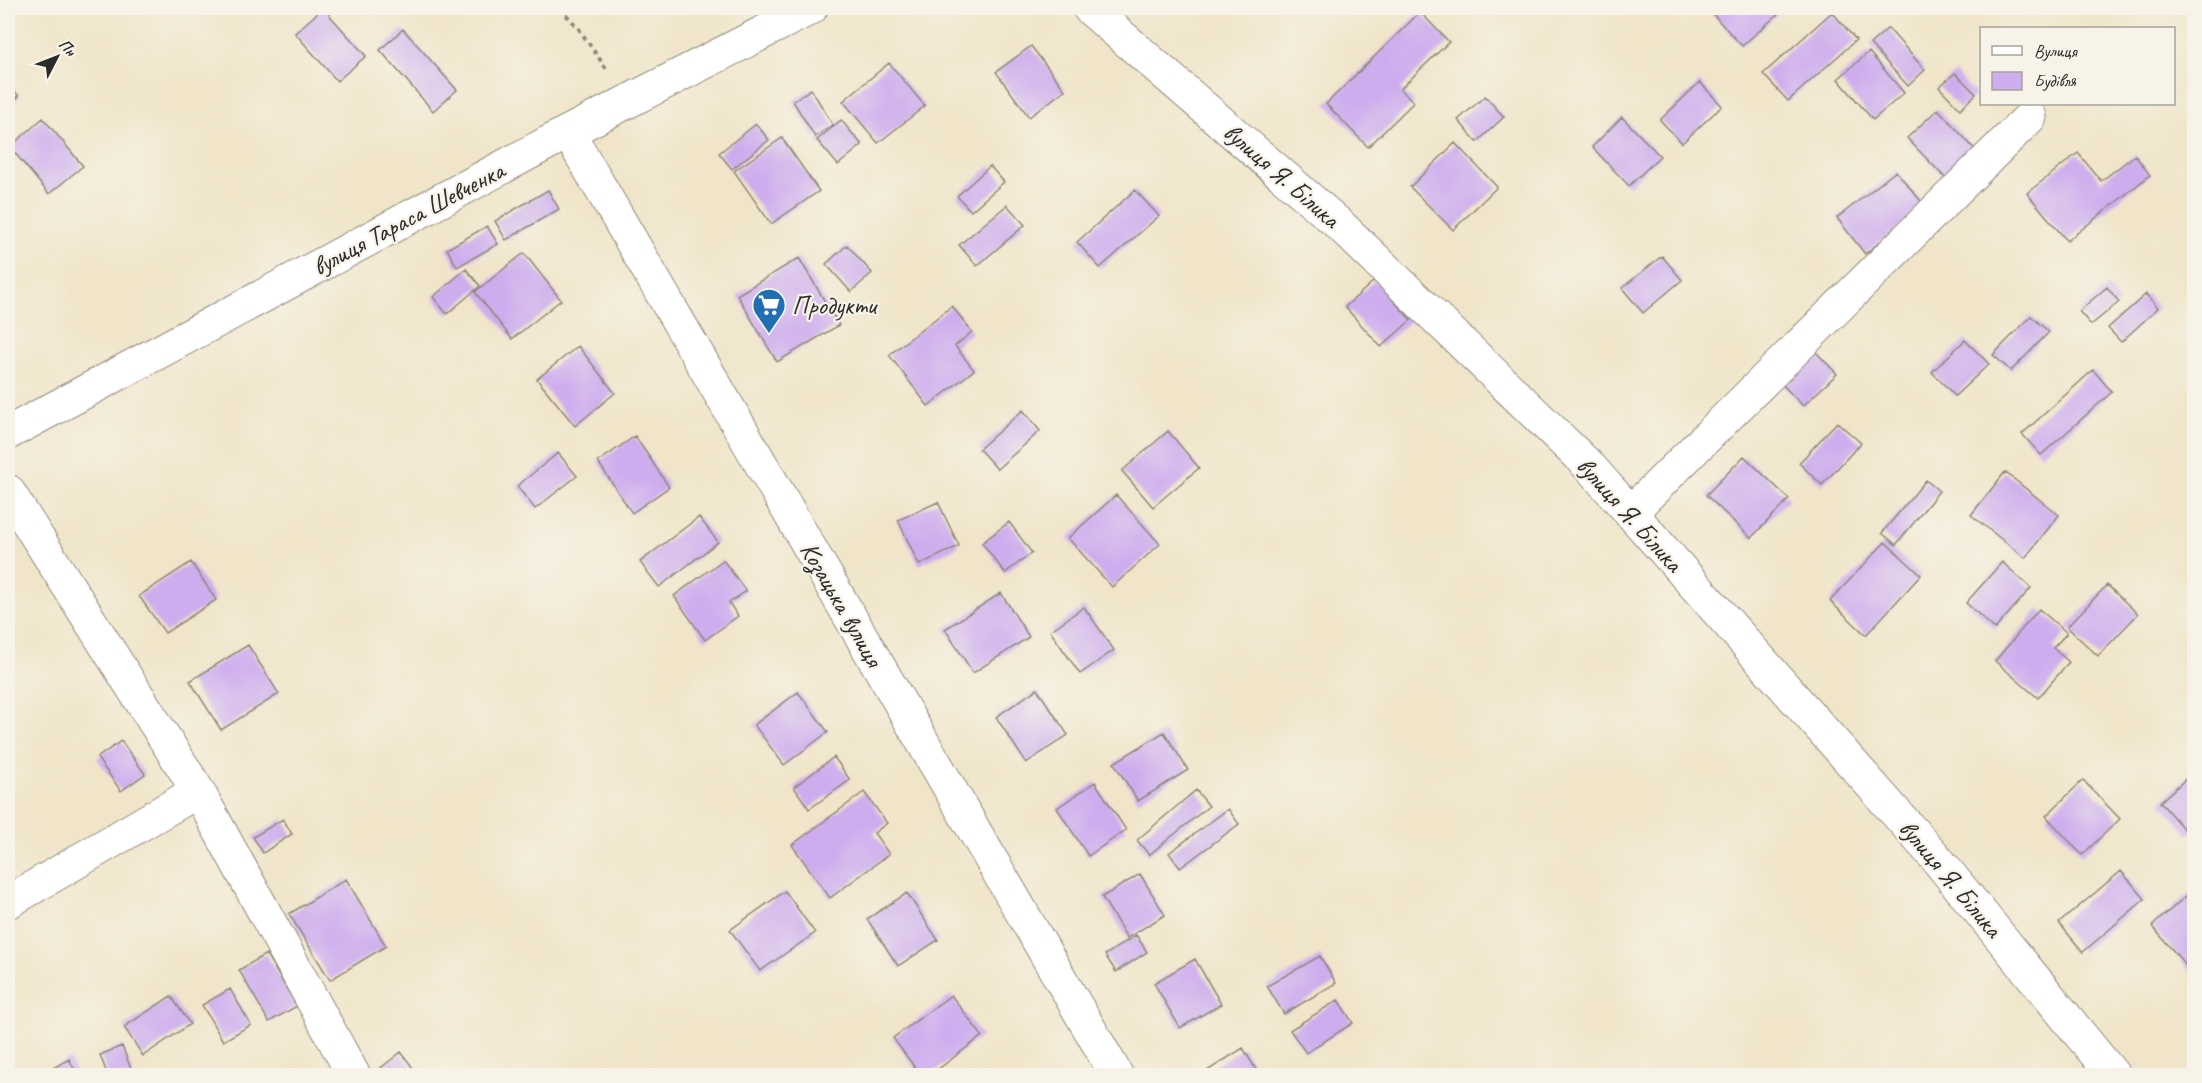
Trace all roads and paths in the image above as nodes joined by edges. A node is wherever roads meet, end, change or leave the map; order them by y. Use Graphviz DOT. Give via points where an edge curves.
graph roads {
  1 [pos="560,8"];
  2 [pos="811,8"];
  3 [pos="1089,8"];
  4 [pos="628,101"];
  5 [pos="2030,117"];
  6 [pos="568,132"];
  7 [pos="8,433"];
  8 [pos="8,491"];
  9 [pos="1630,513"];
  10 [pos="198,791"];
  11 [pos="8,902"];
  12 [pos="354,1076"];
  13 [pos="1117,1076"];
  14 [pos="2114,1076"];
  1 -- 4 [label="path"];
  2 -- 4 [label="street, вулиця Тараса Шевченка"];
  3 -- 9 [label="street, вулиця Я. Білика" via="1340,225 1590,468"];
  4 -- 6 [label="street, вулиця Тараса Шевченка"];
  5 -- 9 [label="street"];
  6 -- 7 [label="street, вулиця Тараса Шевченка"];
  6 -- 13 [label="street, Козацька вулиця"];
  8 -- 10 [label="street"];
  9 -- 14 [label="street, вулиця Я. Білика" via="1936,858"];
  10 -- 11 [label="street"];
  10 -- 12 [label="street"];
}
